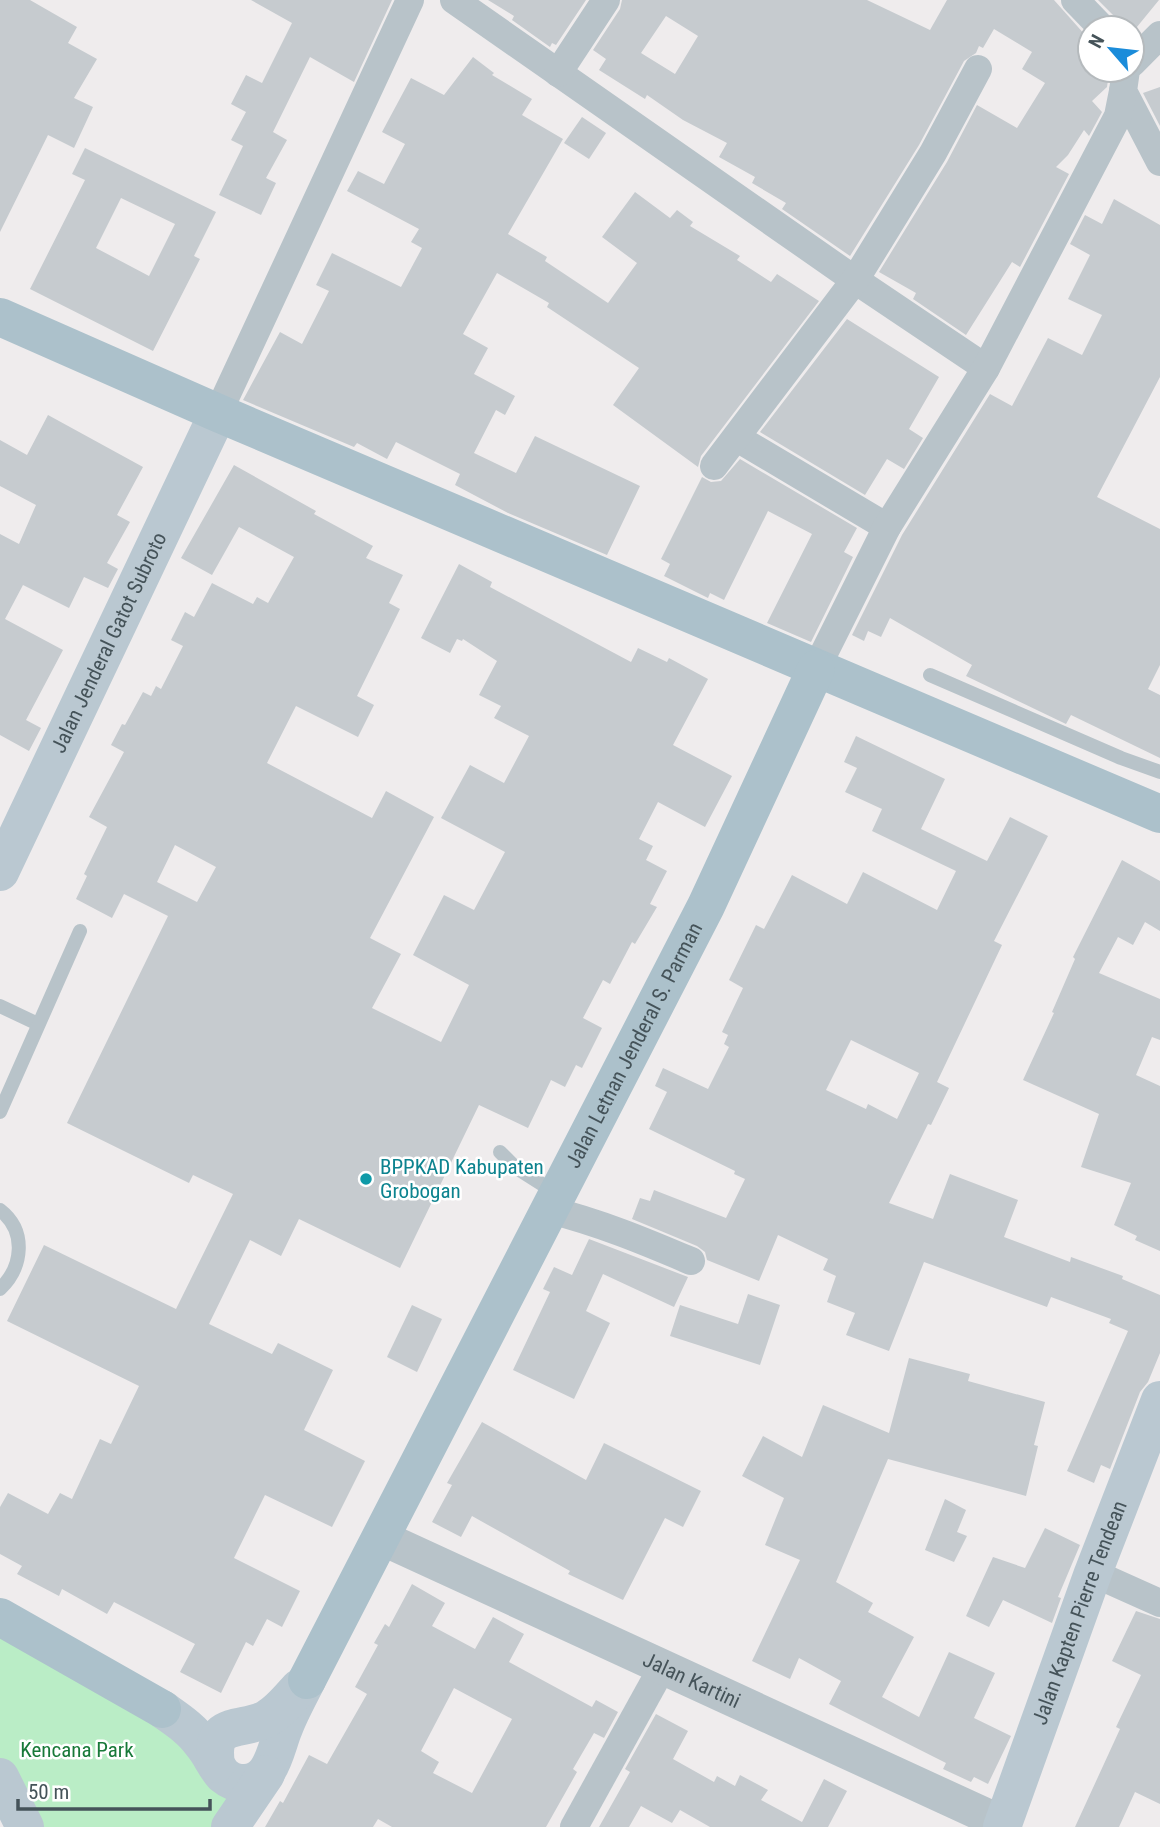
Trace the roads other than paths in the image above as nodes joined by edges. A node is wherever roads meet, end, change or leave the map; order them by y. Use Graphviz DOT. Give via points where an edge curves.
graph roads {
  1 [pos="410,0"];
  2 [pos="454,0"];
  3 [pos="606,0"];
  4 [pos="1075,0"];
  5 [pos="1088,14"];
  6 [pos="1160,34"];
  7 [pos="1146,48"];
  8 [pos="978,69"];
  9 [pos="558,73"];
  10 [pos="1124,84"];
  11 [pos="1125,84"];
  12 [pos="1160,162"];
  13 [pos="855,280"];
  14 [pos="0,317"];
  15 [pos="986,368"];
  16 [pos="218,413"];
  17 [pos="737,438"];
  18 [pos="714,466"];
  19 [pos="887,527"];
  20 [pos="816,669"];
  21 [pos="930,676"];
  22 [pos="1160,772"];
  23 [pos="1160,814"];
  24 [pos="0,872"];
  25 [pos="80,931"];
  26 [pos="0,1006"];
  27 [pos="38,1024"];
  28 [pos="0,1112"];
  29 [pos="500,1152"];
  30 [pos="553,1202"];
  31 [pos="0,1210"];
  32 [pos="691,1261"];
  33 [pos="0,1289"];
  34 [pos="1160,1400"];
  35 [pos="380,1537"];
  36 [pos="1093,1573"];
  37 [pos="1160,1603"];
  38 [pos="0,1617"];
  39 [pos="663,1666"];
  40 [pos="307,1680"];
  41 [pos="162,1709"];
  42 [pos="242,1725"];
  43 [pos="218,1768"];
  44 [pos="268,1770"];
  45 [pos="0,1777"];
  46 [pos="1003,1825"];
  47 [pos="25,1827"];
  48 [pos="227,1827"];
  49 [pos="574,1827"];
  1 -- 16 [label="street"];
  2 -- 9 [label="street"];
  3 -- 9 [label="street"];
  4 -- 5 [label="street"];
  6 -- 7 [label="street"];
  8 -- 13 [label="street"];
  9 -- 13 [label="street"];
  10 -- 15 [label="street" via="1118,117"];
  11 -- 12 [label="street"];
  13 -- 15 [label="street"];
  13 -- 17 [label="street"];
  14 -- 16 [label="main road"];
  15 -- 19 [label="street"];
  16 -- 20 [label="main road"];
  16 -- 24 [label="main road, Jalan Jenderal Gatot Subroto"];
  17 -- 18 [label="street"];
  17 -- 19 [label="street"];
  19 -- 20 [label="street"];
  20 -- 23 [label="main road"];
  20 -- 30 [label="main road, Jalan Letnan Jenderal S. Parman" via="706,906"];
  21 -- 22 [label="lane"];
  25 -- 27 [label="lane"];
  26 -- 27 [label="lane"];
  27 -- 28 [label="lane"];
  29 -- 30 [label="lane"];
  30 -- 32 [label="street"];
  30 -- 35 [label="main road, Jalan Letnan Jenderal S. Parman"];
  31 -- 33 [label="lane" via="19,1238 16,1268"];
  34 -- 36 [label="main road, Jalan Kapten Pierre Tendean"];
  35 -- 39 [label="street, Jalan Kartini"];
  35 -- 40 [label="main road, Jalan Letnan Jenderal S. Parman"];
  36 -- 37 [label="street"];
  36 -- 46 [label="main road, Jalan Kapten Pierre Tendean"];
  38 -- 41 [label="main road"];
  39 -- 46 [label="street, Jalan Kartini"];
  39 -- 49 [label="street"];
  40 -- 42 [label="main road" via="265,1719"];
  40 -- 44 [label="main road"];
  41 -- 42 [label="main road" via="195,1720"];
  41 -- 43 [label="main road" via="190,1730"];
  42 -- 43 [label="main road" via="221,1735 214,1754"];
  42 -- 44 [label="main road" via="256,1727 270,1739 273,1757"];
  43 -- 44 [label="main road" via="238,1783 257,1780"];
  43 -- 48 [label="main road" via="227,1792"];
  44 -- 48 [label="main road"];
  45 -- 47 [label="main road"];
}
